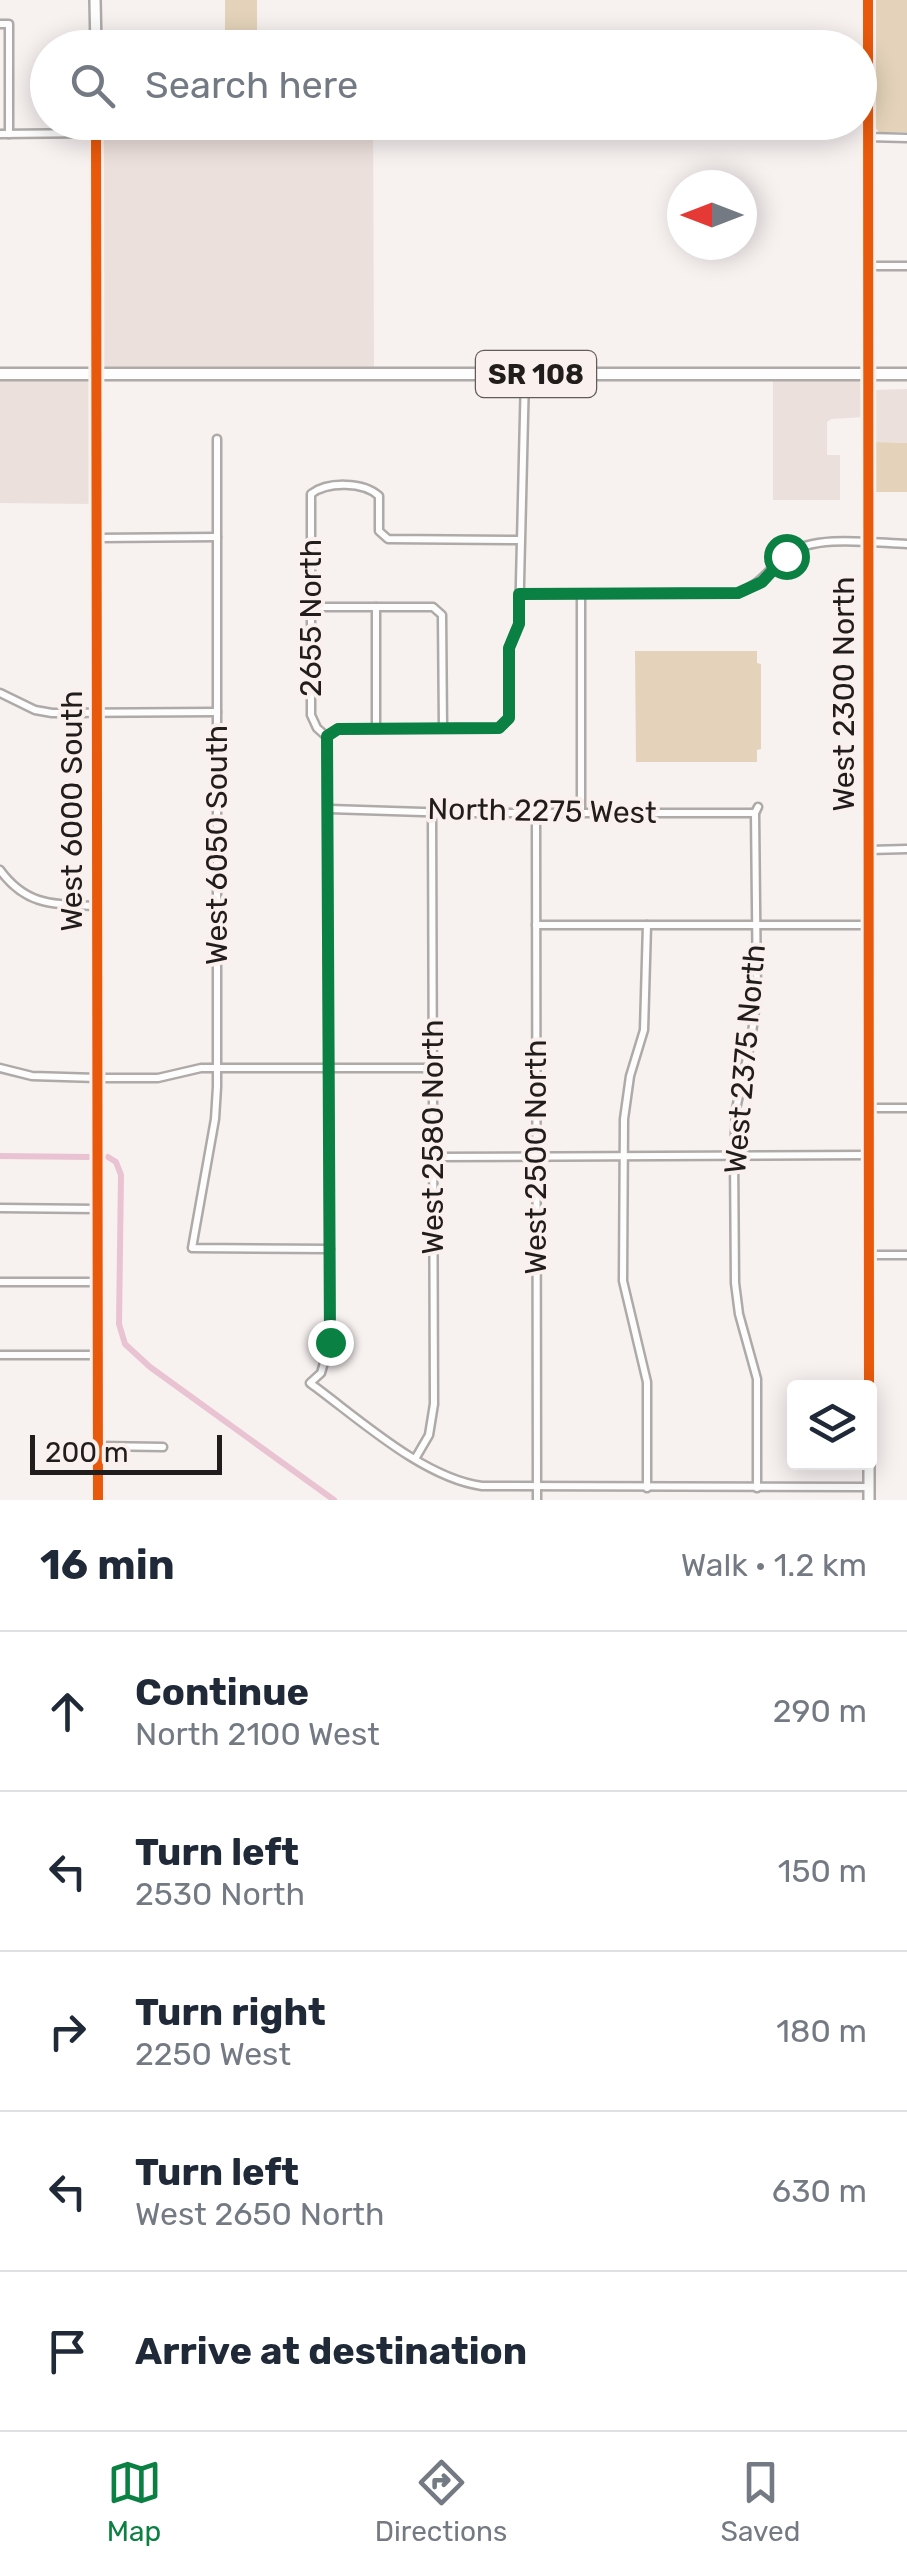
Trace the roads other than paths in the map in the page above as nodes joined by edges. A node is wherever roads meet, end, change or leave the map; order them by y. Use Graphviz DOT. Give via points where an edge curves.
graph roads {
  1 [pos="95,0"];
  2 [pos="868,0"];
  3 [pos="5,24"];
  4 [pos="96,30"];
  5 [pos="868,30"];
  6 [pos="30,132"];
  7 [pos="5,134"];
  8 [pos="877,138"];
  9 [pos="907,138"];
  10 [pos="96,140"];
  11 [pos="868,140"];
  12 [pos="868,266"];
  13 [pos="907,266"];
  14 [pos="0,374"];
  15 [pos="97,374"];
  16 [pos="524,374"];
  17 [pos="868,374"];
  18 [pos="907,374"];
  19 [pos="217,439"];
  20 [pos="217,537"];
  21 [pos="97,538"];
  22 [pos="519,540"];
  23 [pos="870,543"];
  24 [pos="907,544"];
  25 [pos="519,594"];
  26 [pos="582,594"];
  27 [pos="311,607"];
  28 [pos="376,607"];
  29 [pos="0,693"];
  30 [pos="217,712"];
  31 [pos="97,714"];
  32 [pos="443,728"];
  33 [pos="376,729"];
  34 [pos="327,736"];
  35 [pos="330,810"];
  36 [pos="756,810"];
  37 [pos="432,811"];
  38 [pos="536,813"];
  39 [pos="581,813"];
  40 [pos="907,849"];
  41 [pos="869,850"];
  42 [pos="0,870"];
  43 [pos="97,906"];
  44 [pos="536,926"];
  45 [pos="647,926"];
  46 [pos="756,926"];
  47 [pos="869,926"];
  48 [pos="0,1068"];
  49 [pos="217,1068"];
  50 [pos="330,1068"];
  51 [pos="432,1068"];
  52 [pos="97,1078"];
  53 [pos="869,1108"];
  54 [pos="907,1108"];
  55 [pos="536,1155"];
  56 [pos="624,1155"];
  57 [pos="734,1155"];
  58 [pos="869,1155"];
  59 [pos="433,1157"];
  60 [pos="0,1208"];
  61 [pos="98,1209"];
  62 [pos="330,1249"];
  63 [pos="869,1255"];
  64 [pos="907,1255"];
  65 [pos="0,1282"];
  66 [pos="98,1282"];
  67 [pos="0,1356"];
  68 [pos="98,1356"];
  69 [pos="869,1380"];
  70 [pos="98,1446"];
  71 [pos="162,1447"];
  72 [pos="415,1459"];
  73 [pos="869,1470"];
  74 [pos="537,1487"];
  75 [pos="869,1487"];
  76 [pos="647,1488"];
  77 [pos="757,1488"];
  78 [pos="98,1500"];
  79 [pos="537,1500"];
  80 [pos="869,1500"];
  1 -- 4 [label="street"];
  2 -- 5 [label="street, West 2300 North"];
  3 -- 7 [label="street"];
  6 -- 7 [label="street"];
  8 -- 9 [label="street"];
  10 -- 15 [label="street, West 6000 South"];
  11 -- 12 [label="street, West 2300 North"];
  12 -- 13 [label="street"];
  12 -- 17 [label="street, West 2300 North"];
  14 -- 15 [label="main road, SR 108"];
  15 -- 16 [label="main road, SR 108"];
  15 -- 21 [label="street, West 6000 South"];
  16 -- 17 [label="main road, SR 108"];
  16 -- 22 [label="street"];
  17 -- 18 [label="main road, SR 108"];
  17 -- 23 [label="street, West 2300 North"];
  19 -- 20 [label="street, West 6050 South"];
  20 -- 21 [label="street"];
  20 -- 30 [label="street, West 6050 South"];
  21 -- 31 [label="street, West 6000 South"];
  22 -- 25 [label="street"];
  22 -- 27 [label="street, 2655 North" via="388,539 379,531 379,496 370,488 322,486 311,494"];
  23 -- 24 [label="street"];
  23 -- 26 [label="street" via="807,545 738,593"];
  23 -- 41 [label="street, West 2300 North"];
  25 -- 26 [label="street"];
  25 -- 32 [label="street" via="519,624 509,648 509,718 499,728"];
  26 -- 39 [label="street"];
  27 -- 28 [label="street"];
  27 -- 34 [label="street, 2655 North" via="310,715"];
  28 -- 32 [label="street" via="434,608 442,615"];
  28 -- 33 [label="street"];
  29 -- 31 [label="street" via="34,710"];
  30 -- 31 [label="street"];
  30 -- 49 [label="street, West 6050 South"];
  31 -- 43 [label="street, West 6000 South"];
  32 -- 33 [label="street"];
  33 -- 34 [label="street" via="338,729"];
  34 -- 35 [label="street, 2655 North"];
  35 -- 37 [label="street, North 2275 West"];
  35 -- 50 [label="street, 2655 North"];
  36 -- 39 [label="street, North 2275 West"];
  36 -- 46 [label="street, West 2375 North"];
  37 -- 38 [label="street, North 2275 West"];
  37 -- 51 [label="street, West 2580 North"];
  38 -- 39 [label="street, North 2275 West"];
  38 -- 44 [label="street, West 2500 North"];
  40 -- 41 [label="street"];
  41 -- 47 [label="street, West 2300 North"];
  42 -- 43 [label="street" via="18,892 37,900"];
  43 -- 52 [label="street, West 6000 South"];
  44 -- 45 [label="street"];
  44 -- 55 [label="street, West 2500 North"];
  45 -- 46 [label="street"];
  45 -- 56 [label="street" via="647,1005 626,1097"];
  46 -- 47 [label="street"];
  46 -- 57 [label="street, West 2375 North" via="757,996"];
  47 -- 53 [label="street, West 2300 North"];
  48 -- 52 [label="street"];
  49 -- 50 [label="street"];
  49 -- 52 [label="street" via="158,1078"];
  49 -- 62 [label="street, West 6050 South" via="215,1119 192,1248"];
  50 -- 51 [label="street"];
  50 -- 62 [label="street, 2655 North"];
  51 -- 59 [label="street, West 2580 North"];
  52 -- 61 [label="street, West 6000 South"];
  53 -- 54 [label="street"];
  53 -- 58 [label="street, West 2300 North"];
  55 -- 56 [label="street"];
  55 -- 59 [label="street"];
  55 -- 74 [label="street, West 2500 North"];
  56 -- 57 [label="street"];
  56 -- 76 [label="street" via="623,1281 647,1382"];
  57 -- 58 [label="street"];
  57 -- 77 [label="street, West 2375 North" via="735,1283 757,1379"];
  58 -- 63 [label="street, West 2300 North"];
  59 -- 72 [label="street, West 2580 North" via="434,1404 430,1435"];
  60 -- 61 [label="street"];
  61 -- 66 [label="street, West 6000 South"];
  62 -- 72 [label="street, 2655 North" via="330,1342 321,1373 310,1383"];
  63 -- 64 [label="street"];
  63 -- 69 [label="street, West 2300 North"];
  65 -- 66 [label="street"];
  66 -- 68 [label="street, West 6000 South"];
  67 -- 68 [label="street"];
  68 -- 70 [label="street, West 6000 South"];
  70 -- 71 [label="street"];
  70 -- 78 [label="street, West 6000 South"];
  72 -- 74 [label="street" via="461,1484"];
  73 -- 75 [label="street"];
  74 -- 76 [label="street"];
  74 -- 79 [label="street, West 2500 North"];
  75 -- 77 [label="street"];
  75 -- 80 [label="street"];
  76 -- 77 [label="street"];
}
